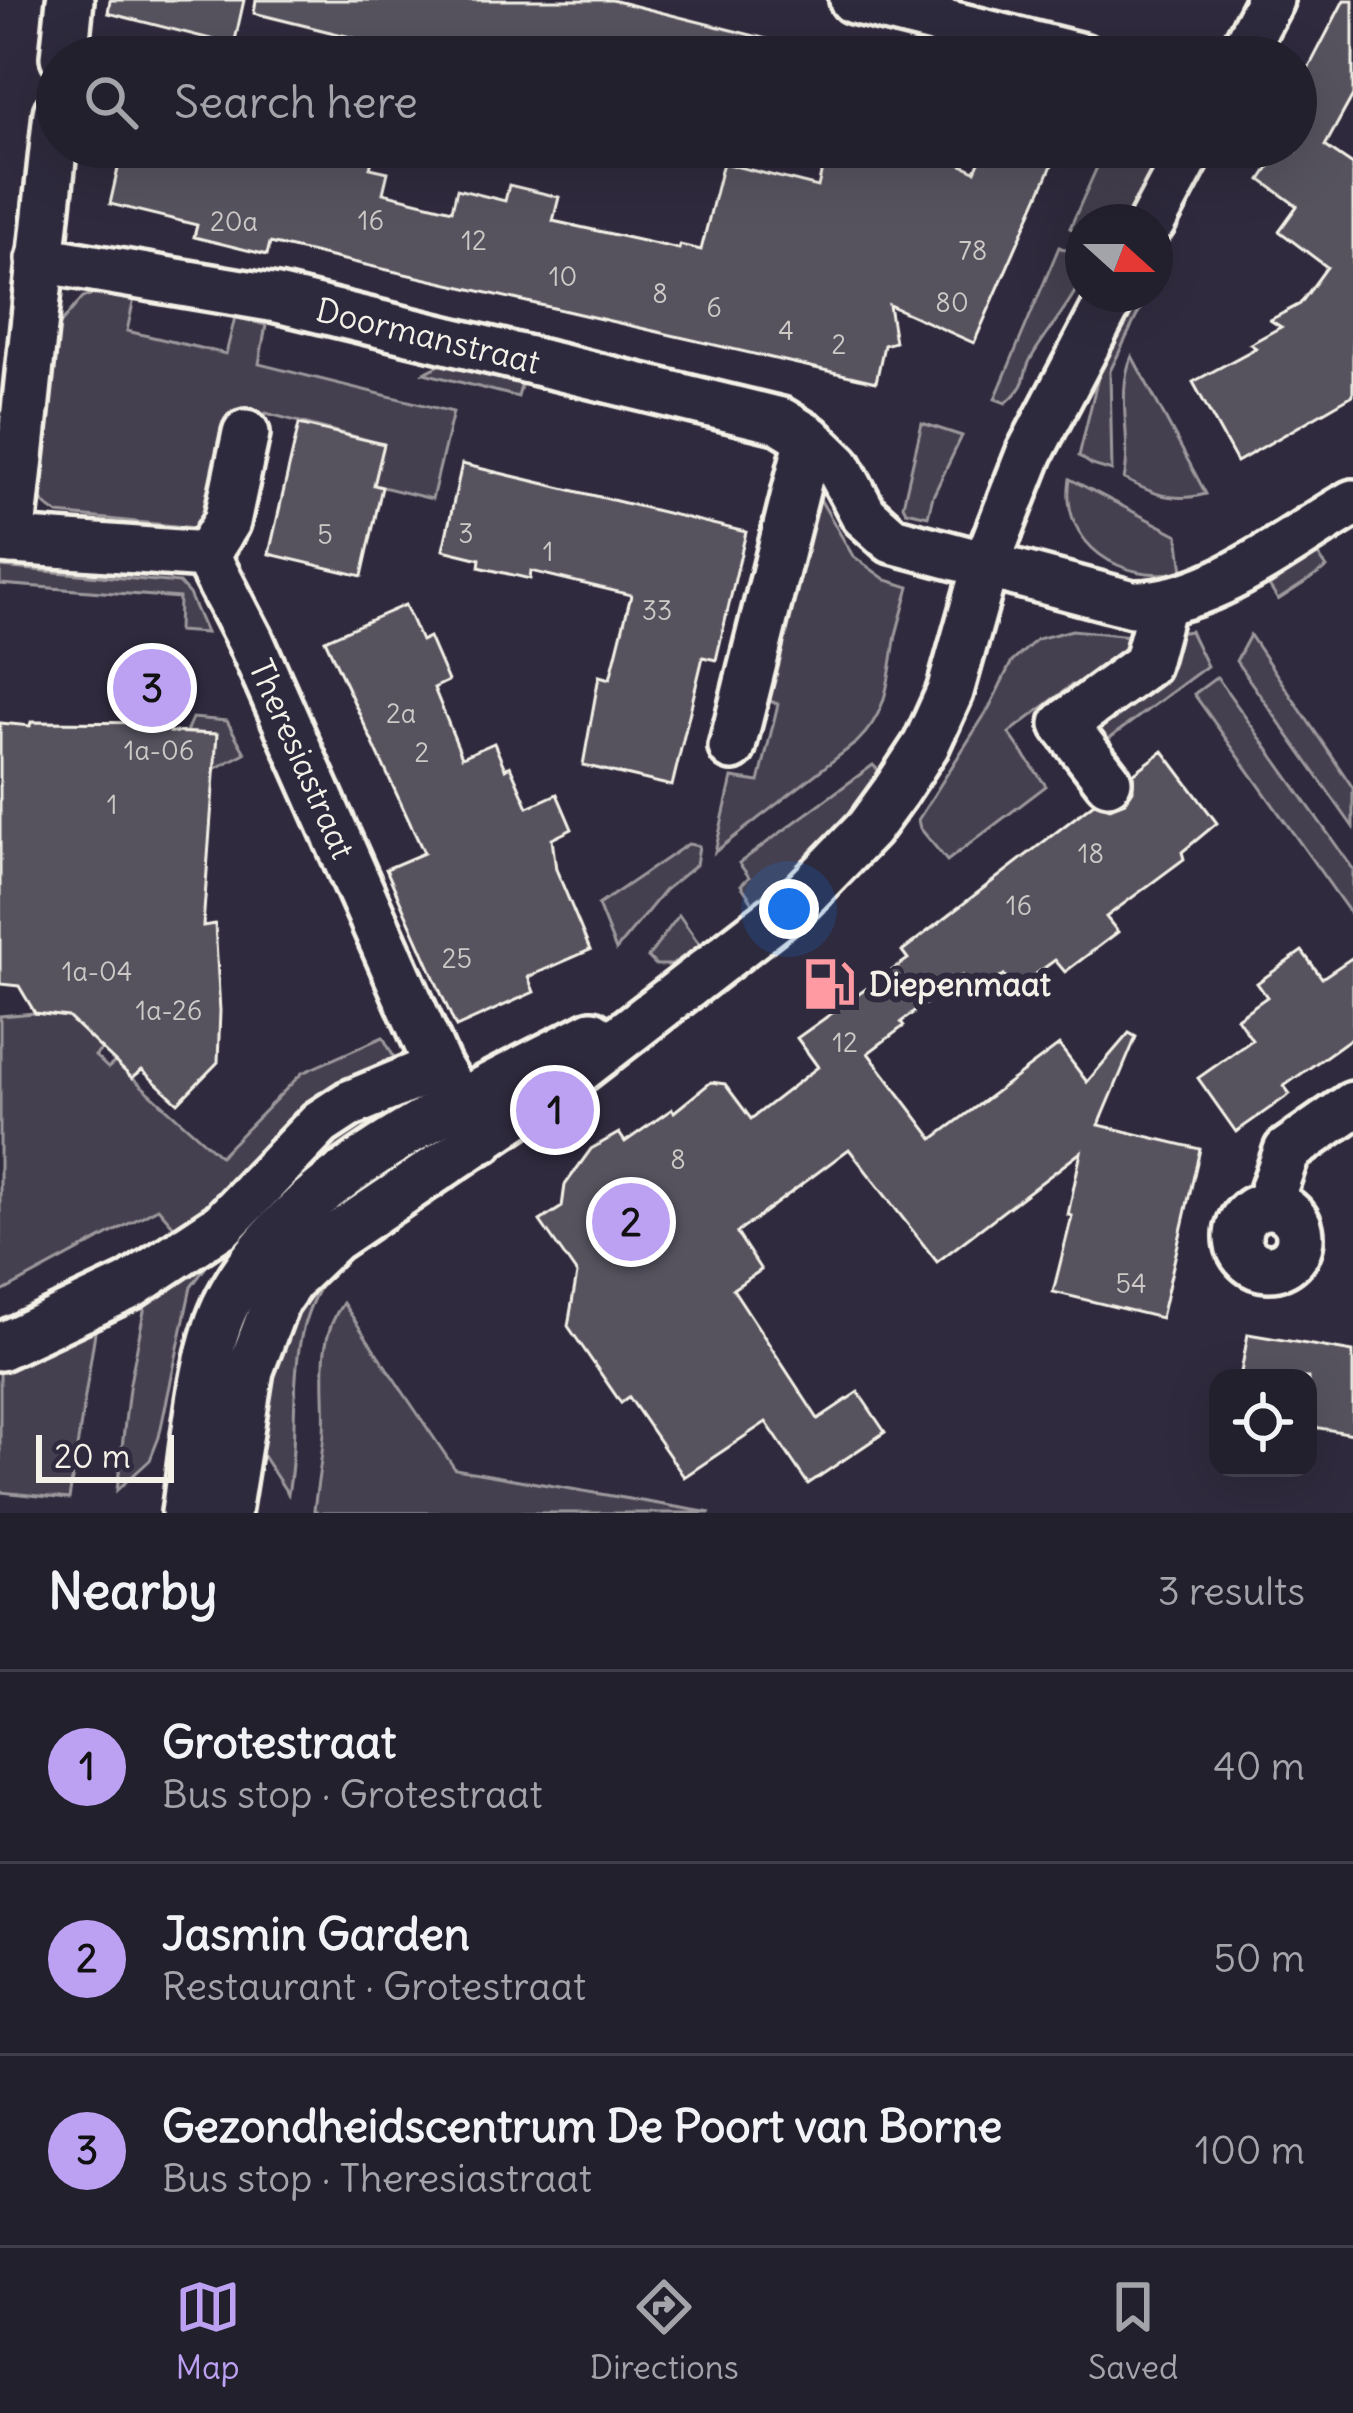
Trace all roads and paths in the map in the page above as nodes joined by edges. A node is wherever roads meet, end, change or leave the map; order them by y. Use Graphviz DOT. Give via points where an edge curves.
graph roads {
  1 [pos="70,0"];
  2 [pos="853,0"];
  3 [pos="1270,0"];
  4 [pos="66,36"];
  5 [pos="998,36"];
  6 [pos="1251,36"];
  7 [pos="51,168"];
  8 [pos="1181,168"];
  9 [pos="1162,204"];
  10 [pos="40,259"];
  11 [pos="1104,312"];
  12 [pos="246,433"];
  13 [pos="808,438"];
  14 [pos="1353,503"];
  15 [pos="6,541"];
  16 [pos="206,555"];
  17 [pos="986,564"];
  18 [pos="1162,604"];
  19 [pos="732,747"];
  20 [pos="1108,781"];
  21 [pos="460,1103"];
  22 [pos="1353,1105"];
  23 [pos="409,1130"];
  24 [pos="443,1186"];
  25 [pos="1268,1205"];
  26 [pos="0,1347"];
  27 [pos="184,1513"];
  28 [pos="227,1513"];
  1 -- 4 [label="street"];
  2 -- 5 [label="street"];
  3 -- 6 [label="street"];
  7 -- 10 [label="street"];
  8 -- 9 [label="street"];
  10 -- 13 [label="street, Doormanstraat" via="277,299 781,421"];
  10 -- 15 [label="street"];
  11 -- 17 [label="street" via="1030,452"];
  12 -- 16 [label="street" via="227,522"];
  13 -- 17 [label="street" via="892,540"];
  13 -- 19 [label="street"];
  14 -- 18 [label="street" via="1197,594"];
  15 -- 16 [label="street"];
  16 -- 21 [label="street, Theresiastraat"];
  17 -- 18 [label="street" via="1132,604"];
  17 -- 21 [label="street" via="950,692 926,745 868,830 800,899 690,982"];
  18 -- 20 [label="street" via="1146,664 1064,724"];
  21 -- 23 [label="street"];
  21 -- 24 [label="street"];
  21 -- 26 [label="street" via="349,1104 320,1123 222,1225 130,1286"];
  22 -- 25 [label="street" via="1287,1151"];
  23 -- 24 [label="street"];
  23 -- 27 [label="street" via="325,1188 225,1306"];
  24 -- 28 [label="street" via="334,1238 276,1300 250,1370"];
}
